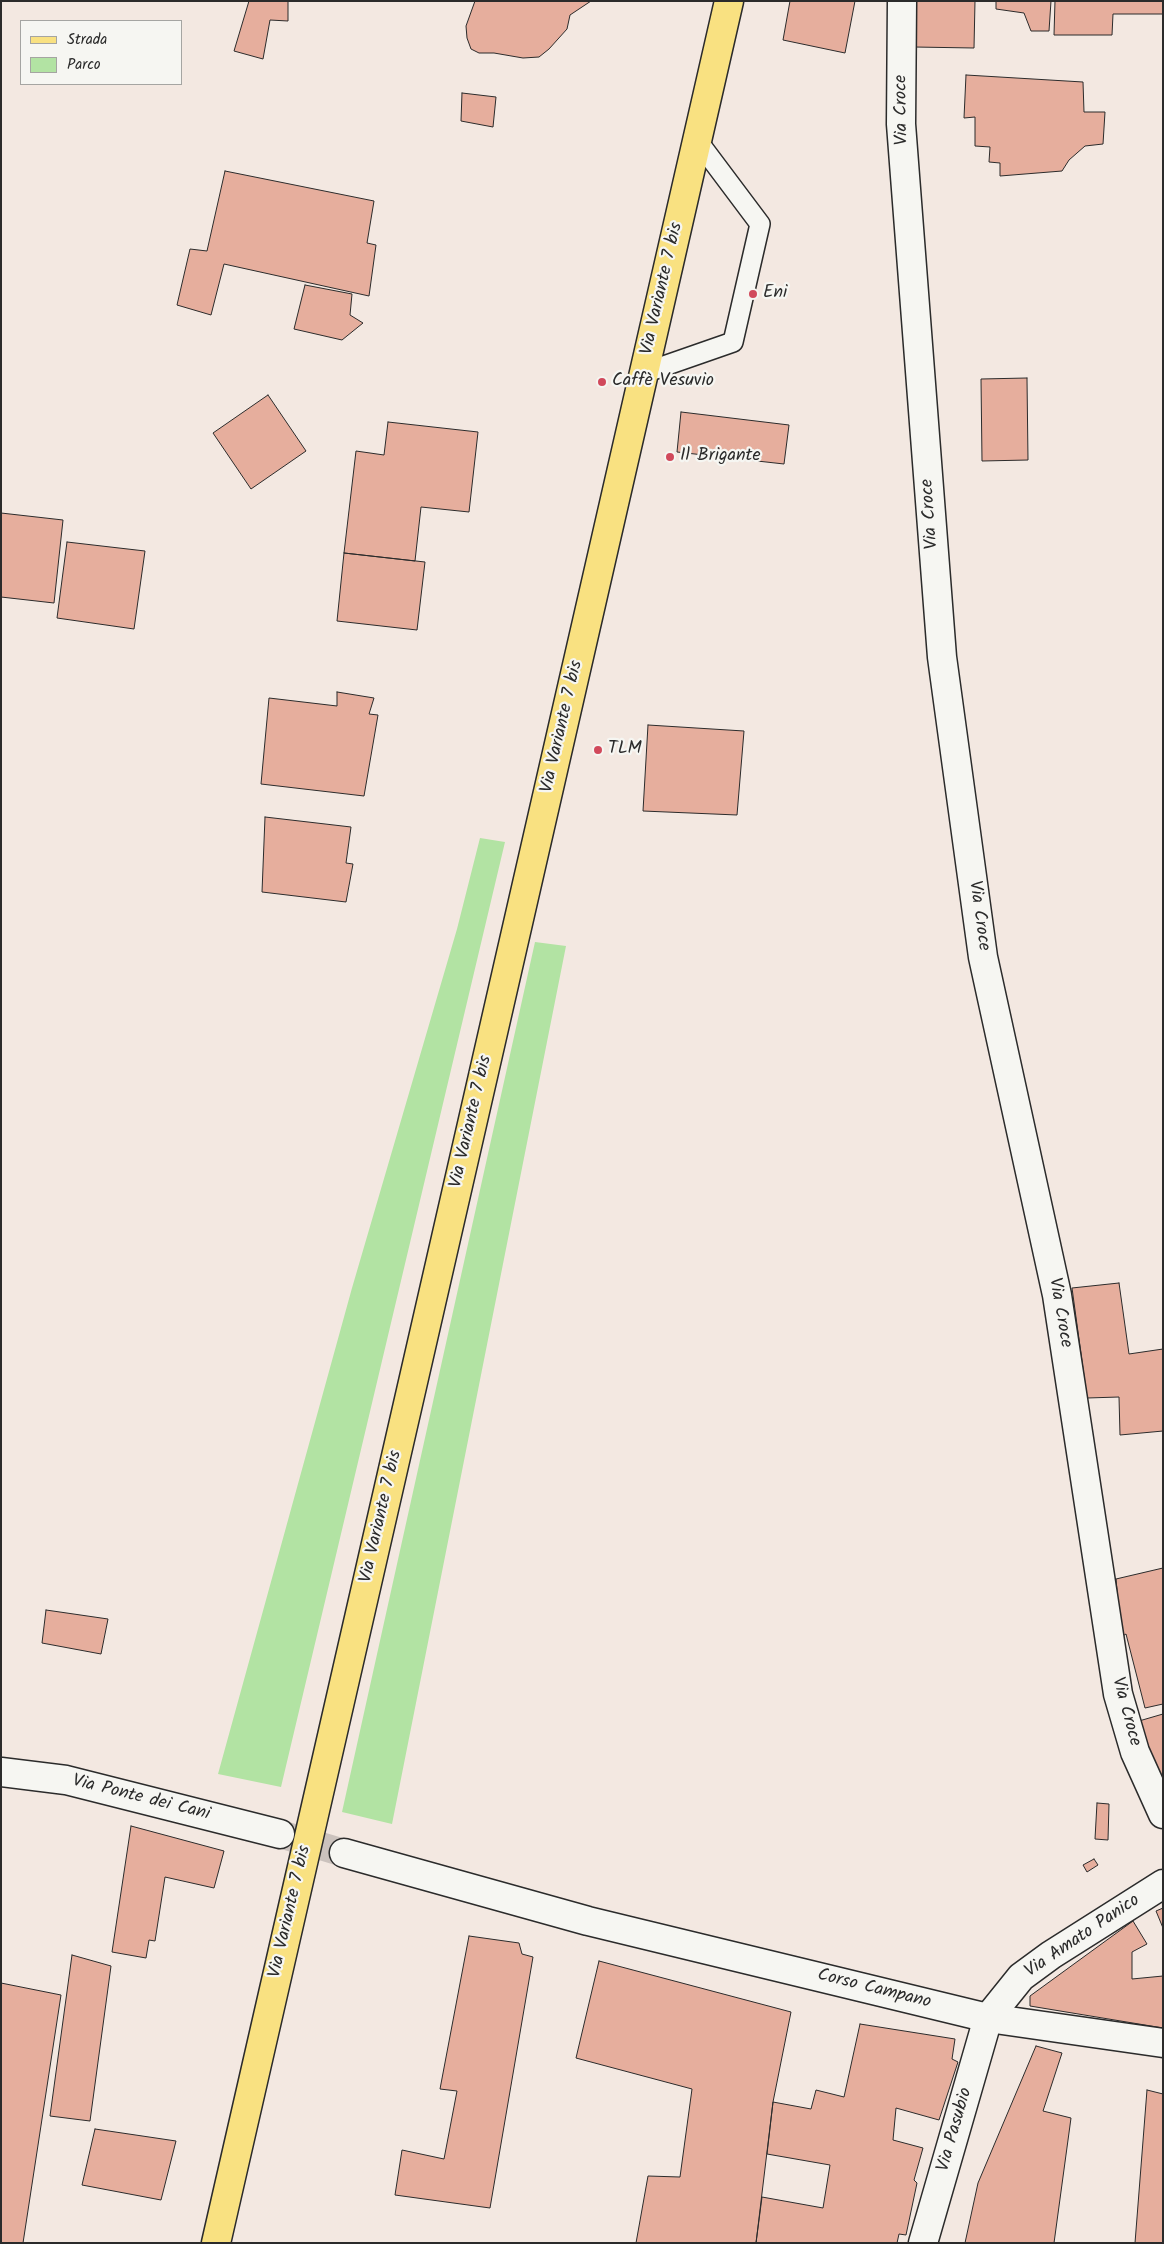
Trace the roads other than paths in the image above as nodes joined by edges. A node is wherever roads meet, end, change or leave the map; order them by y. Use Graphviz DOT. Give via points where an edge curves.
graph roads {
  1 [pos="729,1"];
  2 [pos="902,1"];
  3 [pos="697,140"];
  4 [pos="644,372"];
  5 [pos="1,1772"];
  6 [pos="1163,1814"];
  7 [pos="280,1834"];
  8 [pos="344,1853"];
  9 [pos="1163,1884"];
  10 [pos="988,2018"];
  11 [pos="1163,2043"];
  12 [pos="216,2243"];
  13 [pos="923,2243"];
  1 -- 3 [label="main road, Via Variante 7 bis"];
  2 -- 6 [label="street, Via Croce" via="901,124 942,657 983,957 1057,1295 1118,1694 1135,1752"];
  3 -- 4 [label="main road, Via Variante 7 bis"];
  3 -- 4 [label="lane" via="760,224 733,342"];
  4 -- 12 [label="main road, Via Variante 7 bis"];
  5 -- 7 [label="street, Via Ponte dei Cani" via="66,1780"];
  8 -- 10 [label="street, Corso Campano" via="588,1920"];
  9 -- 10 [label="street, Via Amato Panico" via="1021,1977"];
  10 -- 11 [label="street, Corso Campano"];
  10 -- 13 [label="street, Via Pasubio"];
}
